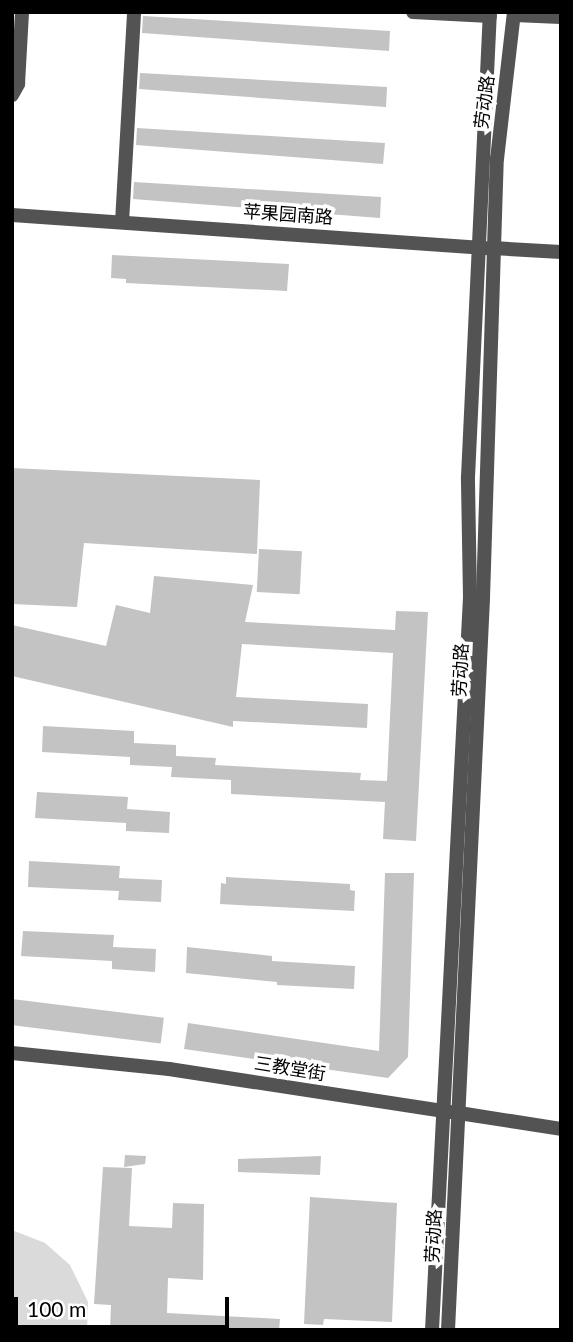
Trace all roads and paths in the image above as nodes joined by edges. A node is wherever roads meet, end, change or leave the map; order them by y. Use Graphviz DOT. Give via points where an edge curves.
graph roads {
  1 [pos="22,12"];
  2 [pos="134,12"];
  3 [pos="413,12"];
  4 [pos="490,14"];
  5 [pos="514,14"];
  6 [pos="561,17"];
  7 [pos="12,95"];
  8 [pos="12,215"];
  9 [pos="122,222"];
  10 [pos="485,248"];
  11 [pos="561,252"];
  12 [pos="12,1053"];
  13 [pos="444,1111"];
  14 [pos="459,1113"];
  15 [pos="561,1129"];
  16 [pos="432,1330"];
  17 [pos="448,1330"];
  1 -- 7 [label="street" via="18,84"];
  2 -- 9 [label="street"];
  3 -- 4 [label="street"];
  4 -- 10 [label="street, 劳动路"];
  5 -- 6 [label="street"];
  5 -- 10 [label="street, 劳动路"];
  8 -- 9 [label="street, 苹果园南路"];
  9 -- 10 [label="street, 苹果园南路"];
  10 -- 11 [label="street, 苹果园南路"];
  10 -- 13 [label="street, 劳动路" via="468,477 470,597"];
  10 -- 14 [label="street, 劳动路" via="483,598"];
  12 -- 13 [label="street, 三教堂街" via="169,1069"];
  13 -- 14 [label="street, 三教堂街"];
  13 -- 16 [label="street, 劳动路"];
  14 -- 15 [label="street, 三教堂街"];
  14 -- 17 [label="street, 劳动路"];
}
